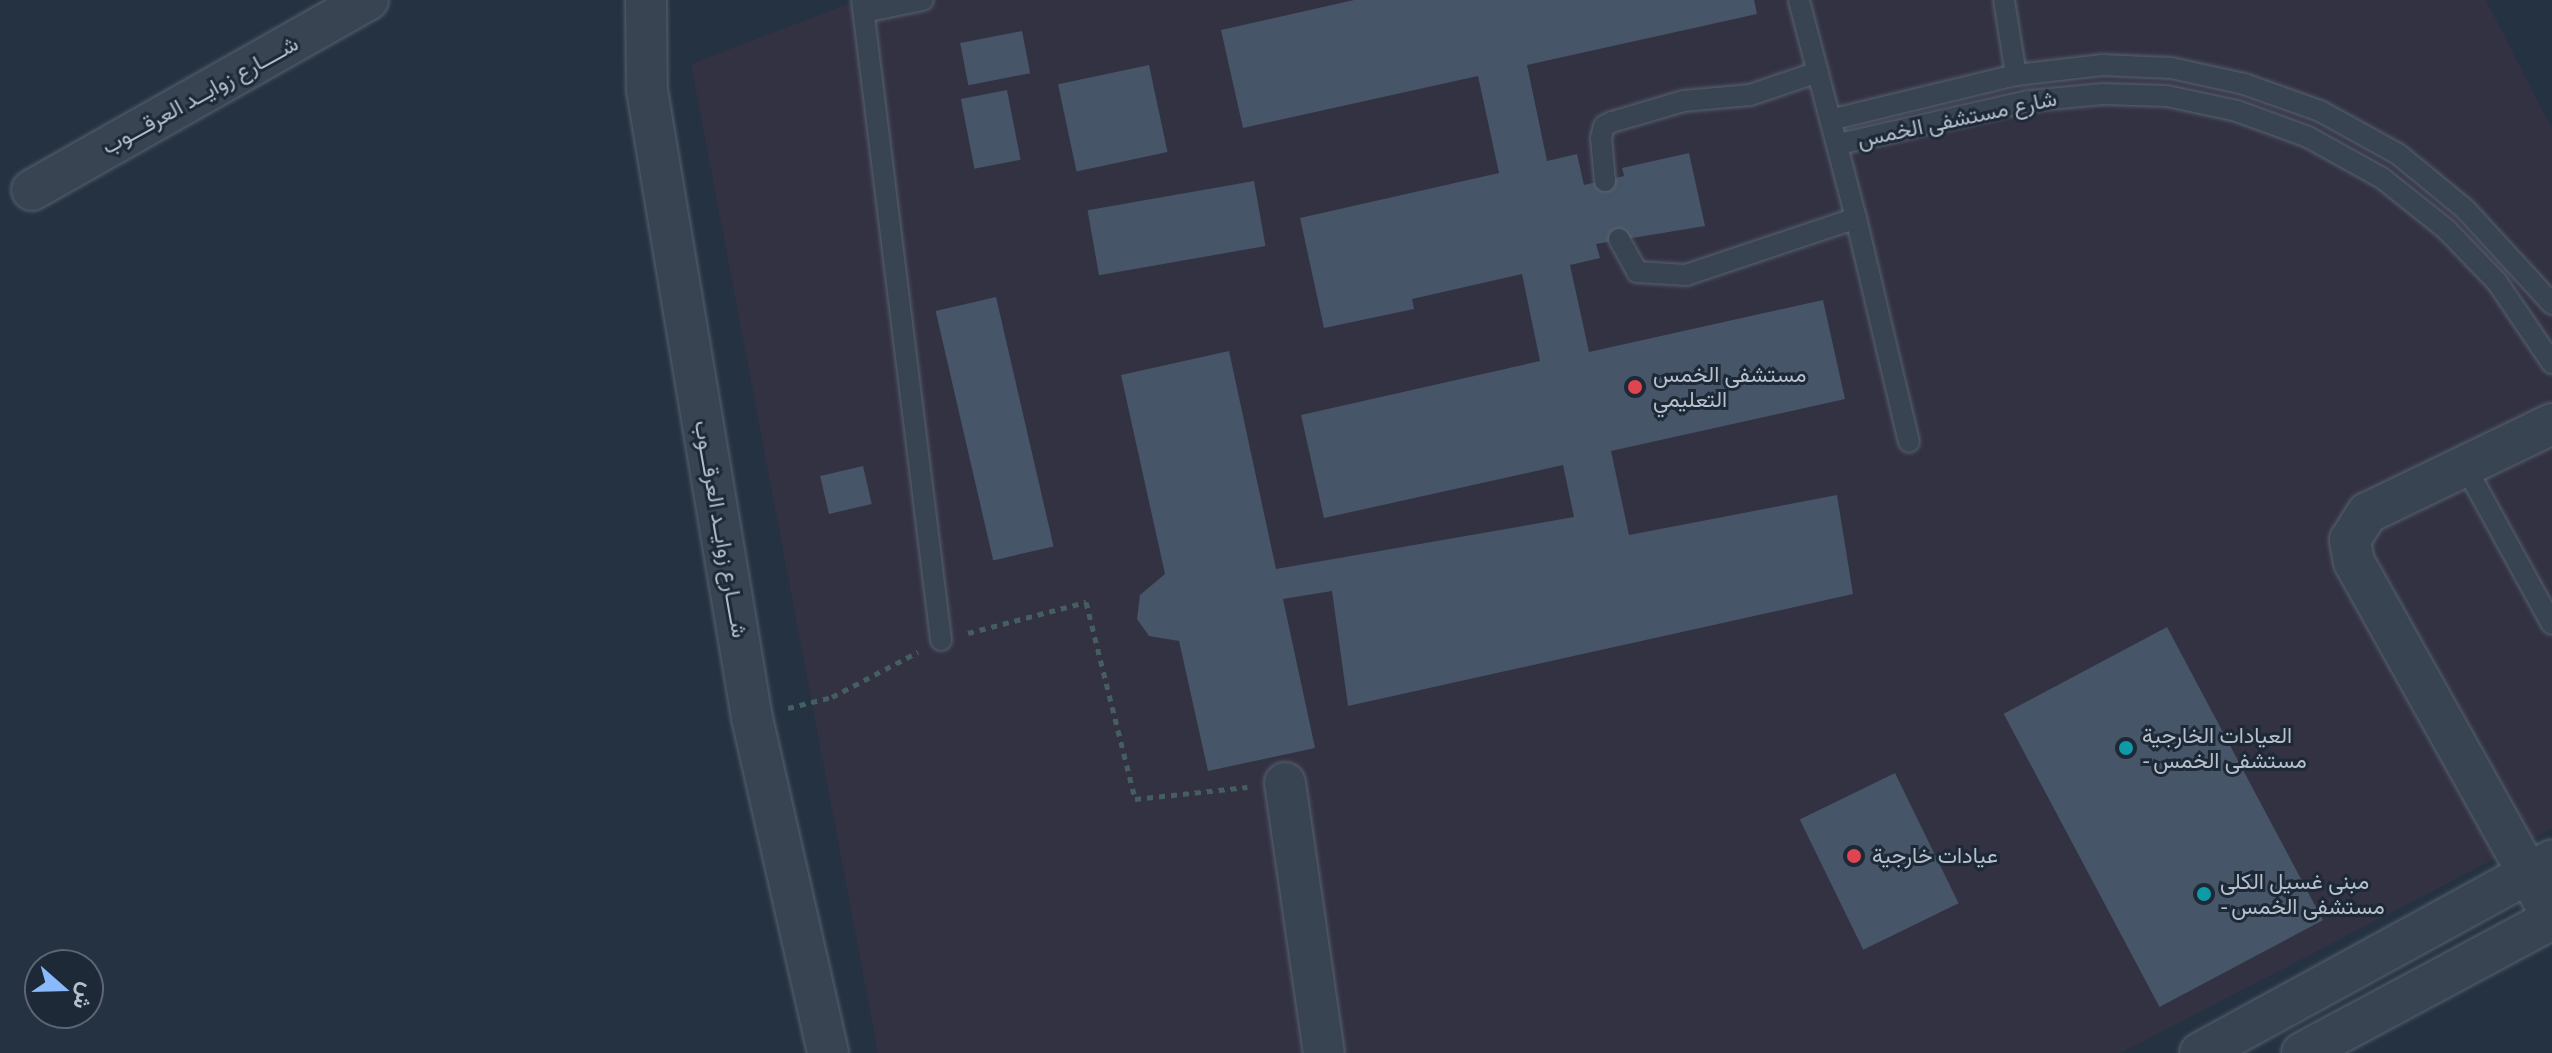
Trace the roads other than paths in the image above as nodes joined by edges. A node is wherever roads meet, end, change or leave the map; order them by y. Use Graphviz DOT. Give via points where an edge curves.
graph roads {
  1 [pos="368,0"];
  2 [pos="646,0"];
  3 [pos="923,0"];
  4 [pos="1799,0"];
  5 [pos="2004,0"];
  6 [pos="863,6"];
  7 [pos="1818,72"];
  8 [pos="2016,75"];
  9 [pos="1834,119"];
  10 [pos="1839,144"];
  11 [pos="1605,181"];
  12 [pos="32,190"];
  13 [pos="1856,218"];
  14 [pos="1619,239"];
  15 [pos="2552,304"];
  16 [pos="2552,363"];
  17 [pos="2552,424"];
  18 [pos="1909,442"];
  19 [pos="2465,466"];
  20 [pos="2552,624"];
  21 [pos="941,640"];
  22 [pos="1285,783"];
  23 [pos="2540,867"];
  24 [pos="2552,917"];
  25 [pos="828,1053"];
  26 [pos="1324,1053"];
  27 [pos="2200,1053"];
  28 [pos="2302,1053"];
  1 -- 12 [label="street, شــــارع زوايــد العرقـــوب"];
  2 -- 25 [label="street, شــــارع زوايــد العرقـــوب" via="647,90 752,718"];
  3 -- 6 [label="lane"];
  4 -- 7 [label="lane"];
  5 -- 8 [label="lane"];
  6 -- 21 [label="lane"];
  7 -- 9 [label="lane"];
  7 -- 11 [label="lane" via="1750,95 1684,101 1612,122 1601,138"];
  8 -- 9 [label="lane, شارع مستشفى الخمس"];
  8 -- 15 [label="lane, شارع مستشفى الخمس" via="2102,65 2171,68 2244,84 2320,111 2398,154 2465,209"];
  9 -- 10 [label="lane"];
  10 -- 13 [label="lane"];
  10 -- 16 [label="lane, شارع مستشفى الخمس" via="2028,101 2103,94 2167,96 2237,111 2308,137 2382,178 2446,229 2497,282"];
  13 -- 14 [label="lane" via="1686,275 1637,272"];
  13 -- 18 [label="lane"];
  17 -- 19 [label="street"];
  19 -- 20 [label="lane"];
  19 -- 23 [label="street" via="2367,513 2353,529 2350,552"];
  22 -- 26 [label="street"];
  23 -- 24 [label="street"];
  23 -- 27 [label="street"];
  24 -- 28 [label="street"];
}
